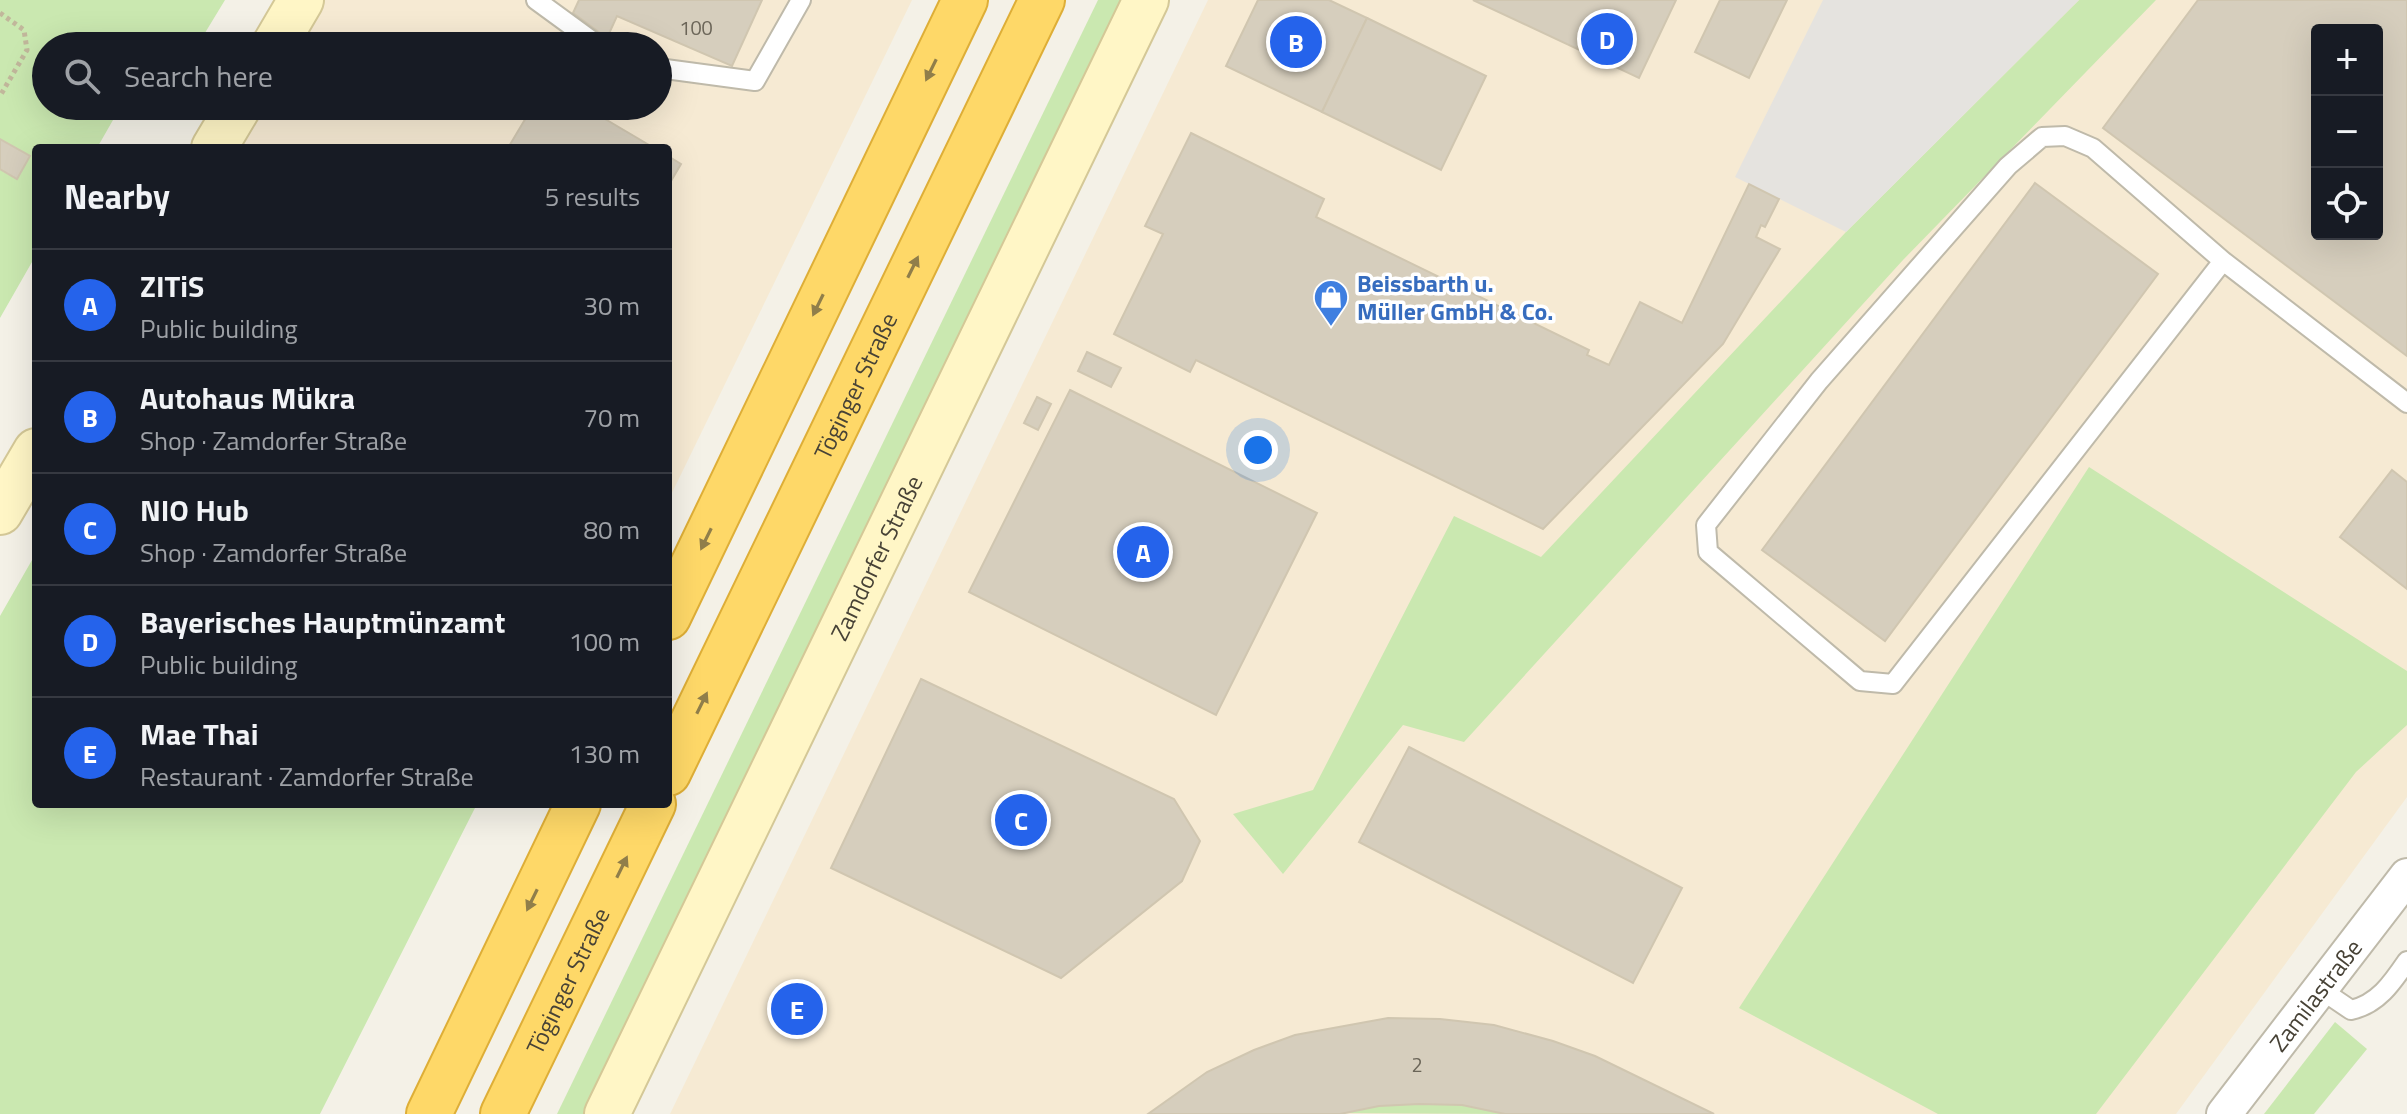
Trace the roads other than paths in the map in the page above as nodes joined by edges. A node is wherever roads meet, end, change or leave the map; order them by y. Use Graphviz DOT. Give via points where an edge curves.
graph roads {
  1 [pos="301,0"];
  2 [pos="536,0"];
  3 [pos="801,0"];
  4 [pos="965,0"];
  5 [pos="1042,0"];
  6 [pos="1146,0"];
  7 [pos="282,32"];
  8 [pos="580,32"];
  9 [pos="672,70"];
  10 [pos="231,120"];
  11 [pos="216,144"];
  12 [pos="2223,261"];
  13 [pos="2407,403"];
  14 [pos="32,458"];
  15 [pos="0,512"];
  16 [pos="672,609"];
  17 [pos="672,765"];
  18 [pos="576,808"];
  19 [pos="651,808"];
  20 [pos="2407,876"];
  21 [pos="2407,961"];
  22 [pos="2320,989"];
  23 [pos="429,1114"];
  24 [pos="503,1114"];
  25 [pos="607,1114"];
  26 [pos="2224,1114"];
  1 -- 7 [label="street"];
  2 -- 8 [label="lane"];
  3 -- 9 [label="lane" via="755,81"];
  4 -- 16 [label="highway, one-way"];
  17 -- 5 [label="highway, Töginger Straße, one-way"];
  6 -- 25 [label="street, Zamdorfer Straße"];
  10 -- 11 [label="street"];
  12 -- 12 [label="lane" via="1893,684 1860,681 1708,552 1706,525 1819,381 2008,166 2042,137 2065,136 2093,148"];
  12 -- 13 [label="lane"];
  14 -- 15 [label="street"];
  18 -- 23 [label="highway, one-way"];
  24 -- 19 [label="highway, Töginger Straße, one-way"];
  20 -- 22 [label="street, Zamilastraße"];
  21 -- 22 [label="lane" via="2369,1006 2351,1010"];
  22 -- 26 [label="street, Zamilastraße"];
}
